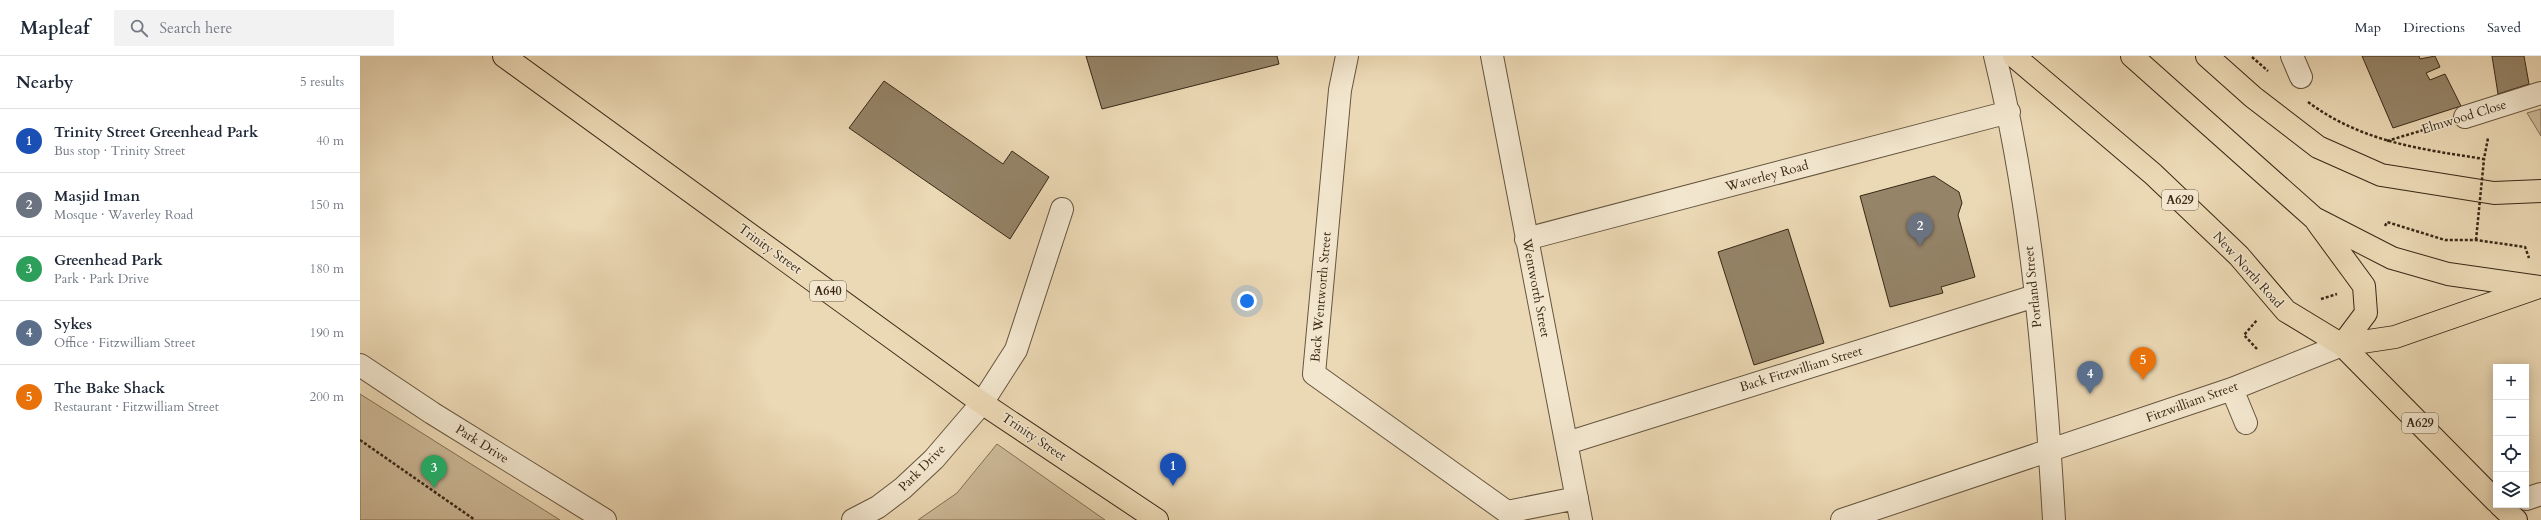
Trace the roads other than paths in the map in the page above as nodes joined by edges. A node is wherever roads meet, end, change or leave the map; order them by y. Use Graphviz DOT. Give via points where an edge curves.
graph roads {
  1 [pos="504,56"];
  2 [pos="1348,56"];
  3 [pos="1492,56"];
  4 [pos="1995,56"];
  5 [pos="2014,56"];
  6 [pos="2132,56"];
  7 [pos="2206,56"];
  8 [pos="2292,56"];
  9 [pos="2301,77"];
  10 [pos="2541,93"];
  11 [pos="2008,112"];
  12 [pos="2465,117"];
  13 [pos="2541,190"];
  14 [pos="1062,209"];
  15 [pos="2314,218"];
  16 [pos="1526,240"];
  17 [pos="2540,286"];
  18 [pos="2035,296"];
  19 [pos="2342,345"];
  20 [pos="360,365"];
  21 [pos="2232,389"];
  22 [pos="982,403"];
  23 [pos="2246,423"];
  24 [pos="1567,443"];
  25 [pos="2050,452"];
  26 [pos="2541,494"];
  27 [pos="2493,497"];
  28 [pos="1577,498"];
  29 [pos="2529,498"];
  30 [pos="1856,518"];
  31 [pos="605,520"];
  32 [pos="852,520"];
  33 [pos="1157,520"];
  34 [pos="1581,520"];
  35 [pos="2054,520"];
  1 -- 22 [label="highway, Trinity Street / A640"];
  2 -- 28 [label="street, Back Wentworth Street" via="1340,90 1314,374 1507,512"];
  3 -- 16 [label="street, Wentworth Street"];
  4 -- 11 [label="street, Portland Street"];
  5 -- 19 [label="highway, New North Road / A629" via="2153,174 2239,256 2286,311"];
  6 -- 15 [label="highway"];
  7 -- 13 [label="highway" via="2253,97 2318,147 2381,175 2494,193"];
  8 -- 9 [label="street"];
  10 -- 12 [label="street, Elmwood Close"];
  11 -- 16 [label="street, Waverley Road"];
  11 -- 18 [label="street, Portland Street"];
  14 -- 22 [label="street, Park Drive" via="1016,350"];
  15 -- 17 [label="highway" via="2392,258 2448,274"];
  15 -- 19 [label="highway" via="2364,286 2366,313"];
  16 -- 24 [label="street, Wentworth Street"];
  17 -- 19 [label="highway, Fitzwilliam Street" via="2395,337"];
  18 -- 24 [label="street, Back Fitzwilliam Street"];
  18 -- 25 [label="street, Portland Street"];
  19 -- 21 [label="street, Fitzwilliam Street"];
  19 -- 27 [label="highway, New North Road / A629"];
  20 -- 31 [label="street, Park Drive" via="432,413"];
  21 -- 23 [label="street"];
  21 -- 25 [label="street, Fitzwilliam Street"];
  22 -- 32 [label="street, Park Drive" via="934,459 903,488 878,507"];
  22 -- 33 [label="highway, Trinity Street / A640"];
  24 -- 28 [label="street, Wentworth Street"];
  25 -- 30 [label="street, Fitzwilliam Street"];
  25 -- 35 [label="street, Portland Street"];
  26 -- 29 [label="street"];
  28 -- 34 [label="street, Wentworth Street"];
}
